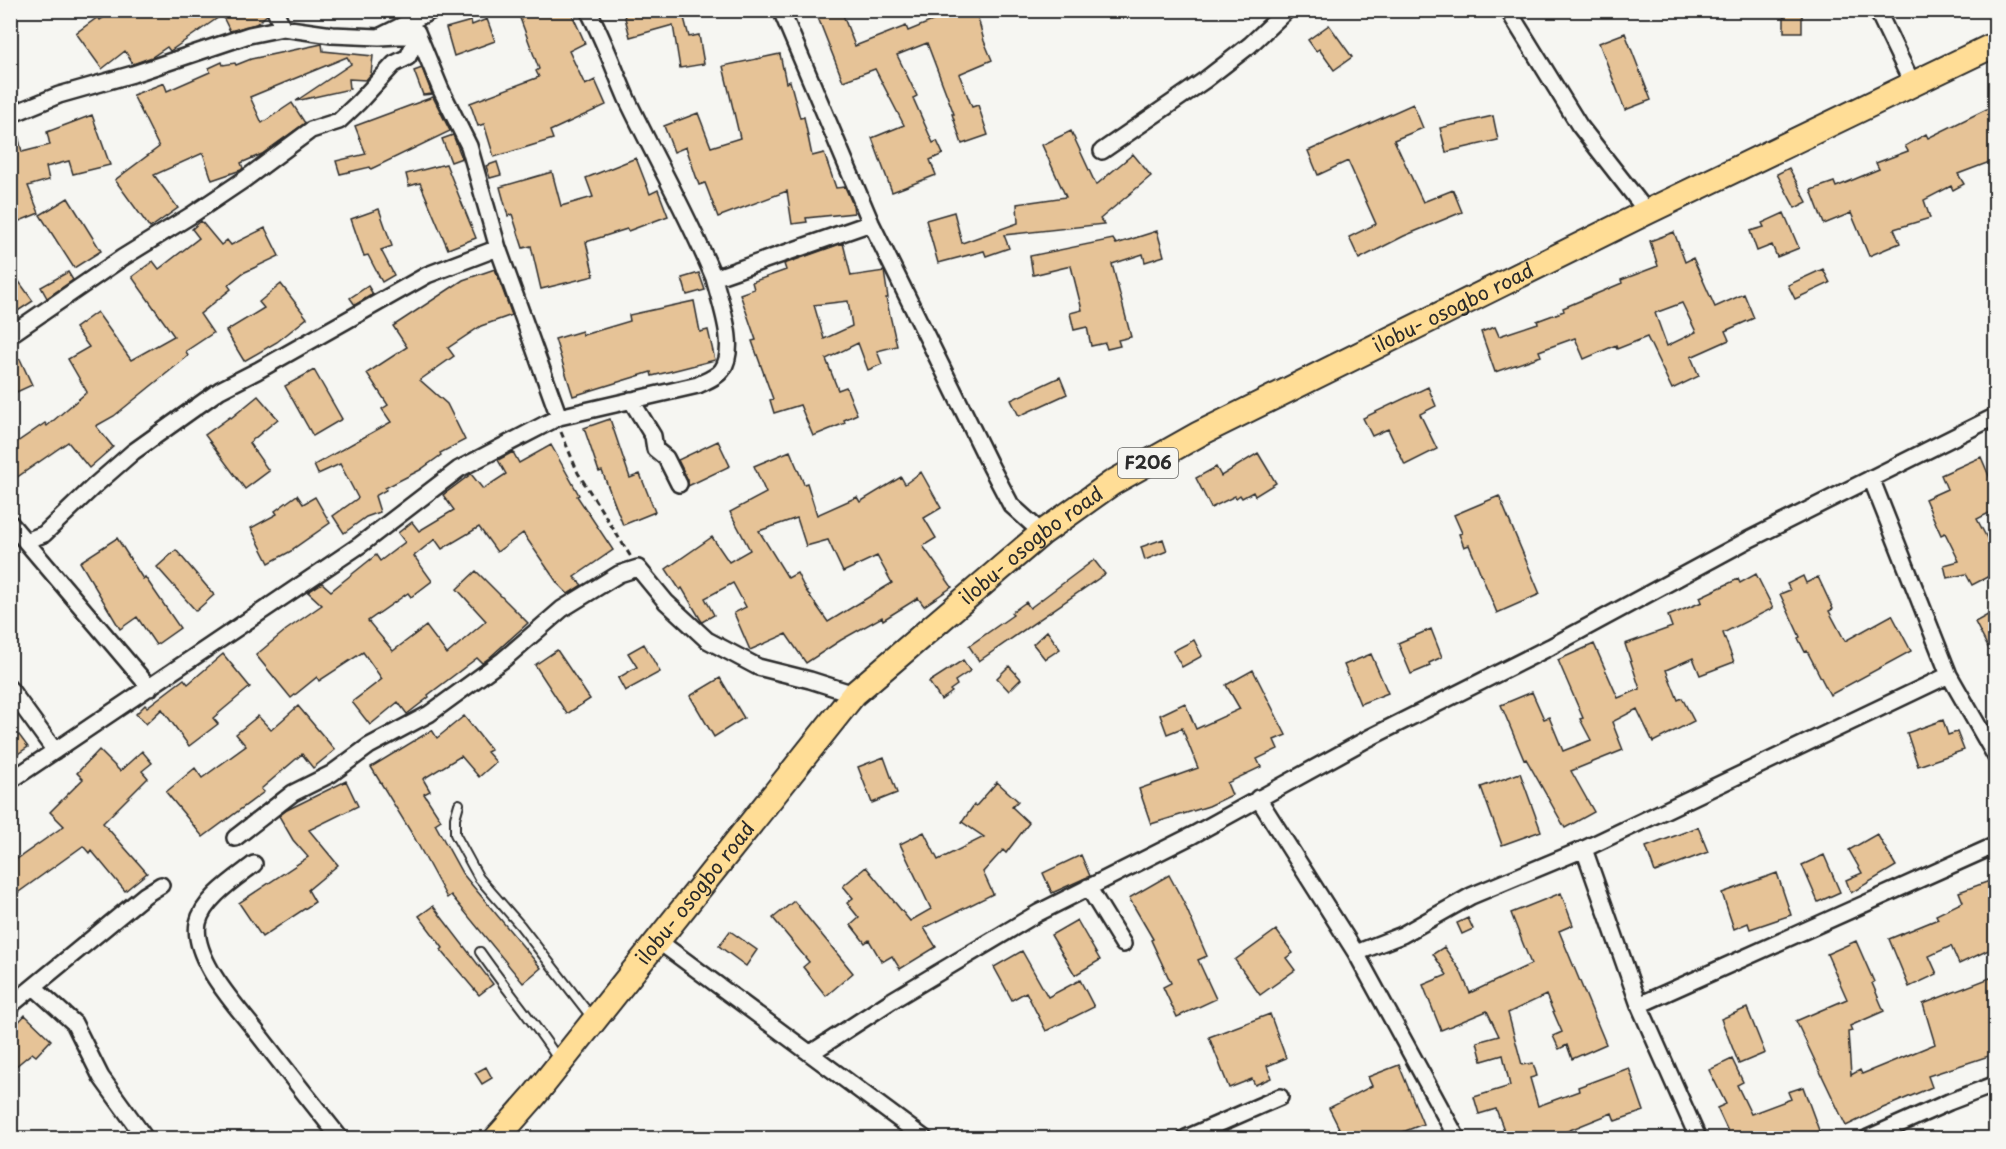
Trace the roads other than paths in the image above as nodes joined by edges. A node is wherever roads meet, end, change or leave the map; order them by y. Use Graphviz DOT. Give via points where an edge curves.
graph roads {
  1 [pos="274,10"];
  2 [pos="434,10"];
  3 [pos="588,10"];
  4 [pos="781,10"];
  5 [pos="1287,10"];
  6 [pos="1508,10"];
  7 [pos="1877,10"];
  8 [pos="415,19"];
  9 [pos="283,28"];
  10 [pos="418,35"];
  11 [pos="379,37"];
  12 [pos="1995,44"];
  13 [pos="1912,83"];
  14 [pos="10,115"];
  15 [pos="1102,151"];
  16 [pos="1647,212"];
  17 [pos="871,223"];
  18 [pos="498,248"];
  19 [pos="714,278"];
  20 [pos="10,335"];
  21 [pos="631,400"];
  22 [pos="1995,416"];
  23 [pos="559,417"];
  24 [pos="1871,478"];
  25 [pos="679,484"];
  26 [pos="10,523"];
  27 [pos="1042,533"];
  28 [pos="26,541"];
  29 [pos="1949,675"];
  30 [pos="150,688"];
  31 [pos="10,689"];
  32 [pos="854,694"];
  33 [pos="55,751"];
  34 [pos="1995,757"];
  35 [pos="10,781"];
  36 [pos="1258,798"];
  37 [pos="459,804"];
  38 [pos="235,838"];
  39 [pos="1995,845"];
  40 [pos="1584,849"];
  41 [pos="254,864"];
  42 [pos="161,885"];
  43 [pos="1088,887"];
  44 [pos="657,940"];
  45 [pos="1123,944"];
  46 [pos="480,952"];
  47 [pos="1356,953"];
  48 [pos="34,987"];
  49 [pos="1639,1005"];
  50 [pos="10,1006"];
  51 [pos="594,1020"];
  52 [pos="811,1053"];
  53 [pos="560,1063"];
  54 [pos="1995,1084"];
  55 [pos="1280,1097"];
  56 [pos="144,1138"];
  57 [pos="340,1138"];
  58 [pos="497,1138"];
  59 [pos="924,1138"];
  60 [pos="1186,1138"];
  61 [pos="1457,1138"];
  62 [pos="1698,1138"];
  63 [pos="1868,1138"];
  1 -- 9 [label="street"];
  2 -- 8 [label="street"];
  3 -- 19 [label="street"];
  4 -- 17 [label="street"];
  5 -- 15 [label="street" via="1205,80"];
  6 -- 16 [label="street" via="1579,125"];
  7 -- 13 [label="street"];
  8 -- 10 [label="street"];
  8 -- 11 [label="street"];
  9 -- 11 [label="street"];
  9 -- 14 [label="street" via="249,35 59,95"];
  10 -- 11 [label="street"];
  10 -- 18 [label="street" via="469,146"];
  10 -- 20 [label="street" via="408,57 394,64 339,121 311,130 236,185"];
  12 -- 13 [label="main road, ilobu- osogbo road / F206"];
  13 -- 16 [label="main road, ilobu- osogbo road / F206"];
  16 -- 27 [label="main road, ilobu- osogbo road / F206" via="1199,434 1112,483"];
  17 -- 19 [label="street"];
  17 -- 27 [label="street" via="1011,505"];
  18 -- 23 [label="street"];
  18 -- 28 [label="street" via="427,275 220,390 133,452 44,534"];
  19 -- 21 [label="street" via="730,346 723,369 698,384"];
  21 -- 23 [label="street"];
  21 -- 25 [label="street"];
  22 -- 24 [label="street"];
  23 -- 30 [label="street" via="459,470 360,545"];
  24 -- 29 [label="street"];
  24 -- 36 [label="street"];
  26 -- 28 [label="street"];
  27 -- 32 [label="main road, ilobu- osogbo road / F206"];
  28 -- 30 [label="street"];
  29 -- 34 [label="street"];
  29 -- 40 [label="street"];
  30 -- 33 [label="street"];
  31 -- 33 [label="street"];
  32 -- 38 [label="street" via="758,667 707,640 666,602 638,568 619,574 562,609 503,660 429,714 293,793"];
  32 -- 44 [label="main road, ilobu- osogbo road / F206"];
  33 -- 35 [label="street"];
  36 -- 43 [label="street"];
  36 -- 47 [label="street"];
  37 -- 51 [label="lane" via="455,834 479,878"];
  39 -- 49 [label="street"];
  40 -- 47 [label="street" via="1472,896 1402,936"];
  40 -- 49 [label="street"];
  41 -- 57 [label="street" via="228,884 200,915 199,943 211,970 236,1006"];
  42 -- 48 [label="street"];
  43 -- 45 [label="street"];
  43 -- 52 [label="street" via="891,1001"];
  44 -- 51 [label="main road, ilobu- osogbo road / F206"];
  44 -- 52 [label="street"];
  46 -- 53 [label="lane"];
  47 -- 61 [label="street"];
  48 -- 50 [label="street"];
  48 -- 56 [label="street" via="74,1023 101,1077"];
  49 -- 62 [label="street"];
  51 -- 53 [label="main road, ilobu- osogbo road / F206"];
  52 -- 59 [label="street"];
  53 -- 58 [label="main road, ilobu- osogbo road / F206"];
  54 -- 63 [label="street"];
  55 -- 60 [label="street"];
}
